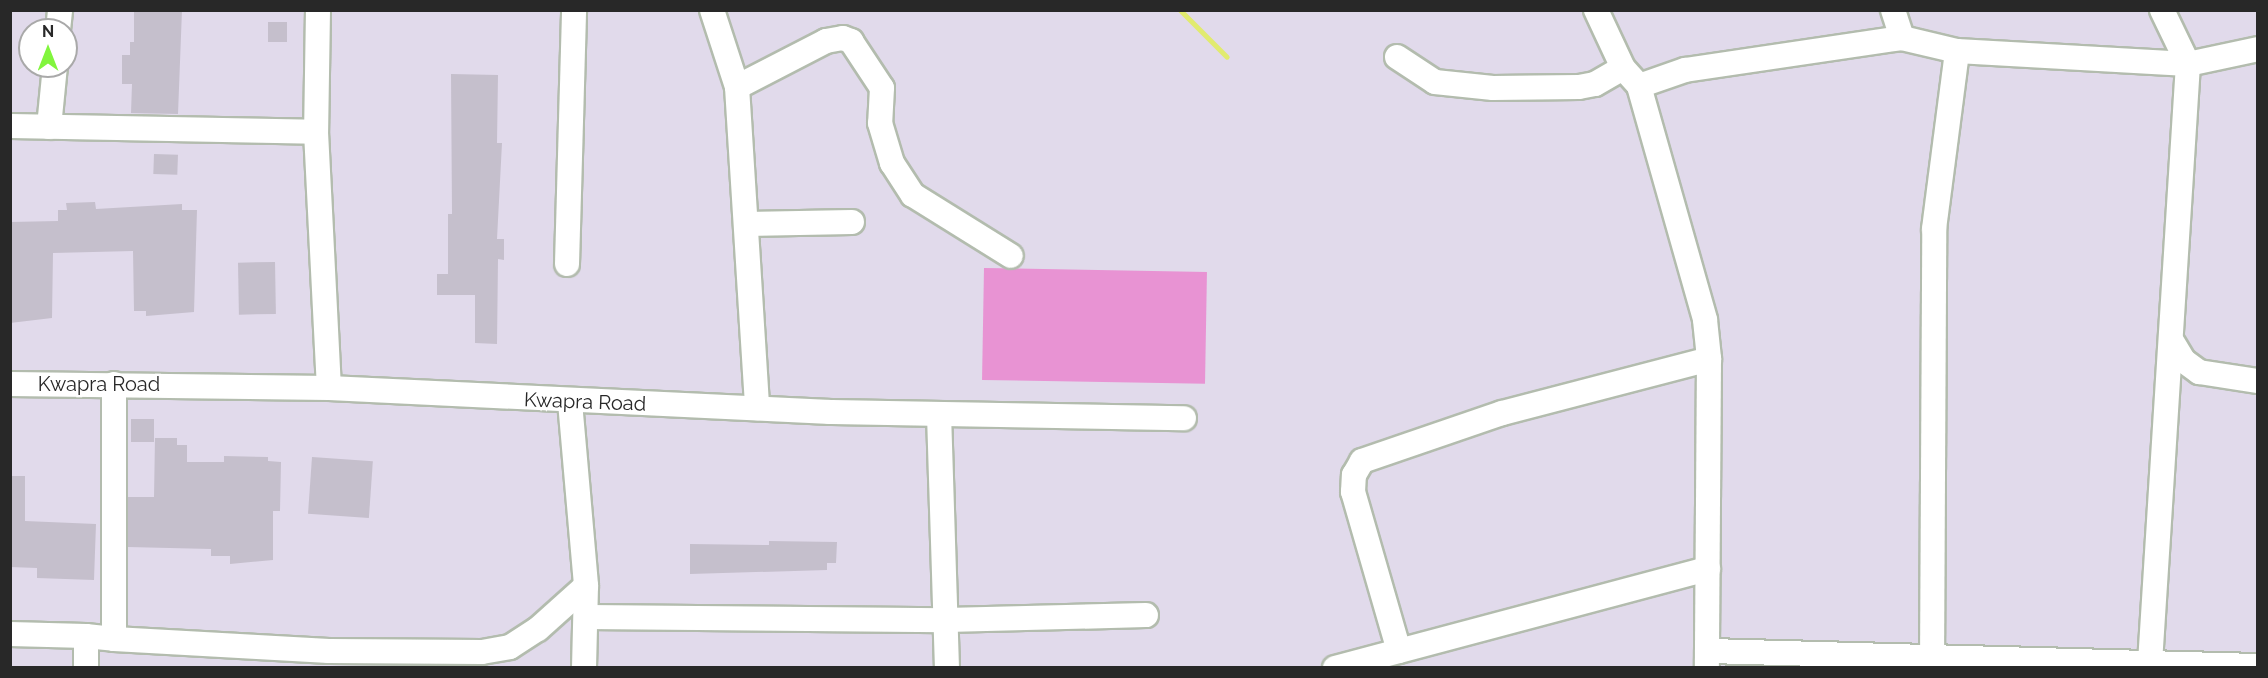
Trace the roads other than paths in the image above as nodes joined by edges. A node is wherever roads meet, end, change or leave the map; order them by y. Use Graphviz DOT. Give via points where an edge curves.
graph roads {
  1 [pos="318,10"];
  2 [pos="574,10"];
  3 [pos="712,10"];
  4 [pos="1596,10"];
  5 [pos="1893,10"];
  6 [pos="2162,10"];
  7 [pos="1902,38"];
  8 [pos="2258,49"];
  9 [pos="1958,51"];
  10 [pos="1397,57"];
  11 [pos="2188,64"];
  12 [pos="1623,68"];
  13 [pos="54,78"];
  14 [pos="1639,86"];
  15 [pos="737,87"];
  16 [pos="10,126"];
  17 [pos="49,127"];
  18 [pos="316,132"];
  19 [pos="852,222"];
  20 [pos="746,224"];
  21 [pos="1011,256"];
  22 [pos="567,264"];
  23 [pos="2173,343"];
  24 [pos="1709,359"];
  25 [pos="2258,381"];
  26 [pos="10,384"];
  27 [pos="114,384"];
  28 [pos="329,388"];
  29 [pos="570,402"];
  30 [pos="757,408"];
  31 [pos="939,414"];
  32 [pos="1184,418"];
  33 [pos="1708,569"];
  34 [pos="586,586"];
  35 [pos="1146,615"];
  36 [pos="587,617"];
  37 [pos="946,620"];
  38 [pos="10,634"];
  39 [pos="86,636"];
  40 [pos="114,639"];
  41 [pos="1399,651"];
  42 [pos="328,659"];
  43 [pos="1708,659"];
  44 [pos="1933,662"];
  45 [pos="2150,663"];
  46 [pos="2258,666"];
  47 [pos="86,668"];
  48 [pos="584,668"];
  49 [pos="947,668"];
  50 [pos="1335,668"];
  1 -- 18 [label="street"];
  2 -- 22 [label="street"];
  3 -- 15 [label="street"];
  4 -- 12 [label="street"];
  5 -- 7 [label="street"];
  6 -- 11 [label="street"];
  7 -- 9 [label="street"];
  7 -- 14 [label="street" via="1685,70"];
  8 -- 11 [label="street"];
  9 -- 11 [label="street"];
  9 -- 44 [label="street" via="1934,229 1930,429"];
  10 -- 12 [label="street" via="1436,82 1493,88 1579,87 1595,84"];
  11 -- 23 [label="street"];
  12 -- 14 [label="street"];
  13 -- 17 [label="street"];
  14 -- 24 [label="street" via="1705,320"];
  15 -- 20 [label="street"];
  15 -- 21 [label="street" via="826,41 851,41 882,88 880,123 892,164 914,195"];
  16 -- 17 [label="street"];
  17 -- 18 [label="street"];
  18 -- 28 [label="street"];
  19 -- 20 [label="street"];
  20 -- 30 [label="street"];
  23 -- 25 [label="street" via="2184,361 2199,372"];
  23 -- 45 [label="street"];
  24 -- 33 [label="street"];
  24 -- 41 [label="street" via="1502,413 1362,461 1354,476 1353,492"];
  26 -- 27 [label="street, Kwapra Road"];
  27 -- 28 [label="street, Kwapra Road"];
  27 -- 40 [label="street"];
  28 -- 29 [label="street, Kwapra Road"];
  29 -- 30 [label="street, Kwapra Road"];
  29 -- 34 [label="street"];
  30 -- 31 [label="street, Kwapra Road"];
  31 -- 32 [label="street, Kwapra Road"];
  31 -- 37 [label="street"];
  33 -- 41 [label="street"];
  33 -- 43 [label="street"];
  34 -- 36 [label="street"];
  34 -- 42 [label="street" via="538,629 510,647 482,652"];
  35 -- 37 [label="street"];
  36 -- 37 [label="street"];
  36 -- 48 [label="street"];
  37 -- 49 [label="street"];
  38 -- 39 [label="street"];
  39 -- 40 [label="street"];
  39 -- 47 [label="street"];
  40 -- 42 [label="street"];
  41 -- 50 [label="street"];
  43 -- 44 [label="street"];
  44 -- 45 [label="street"];
  45 -- 46 [label="street"];
}
